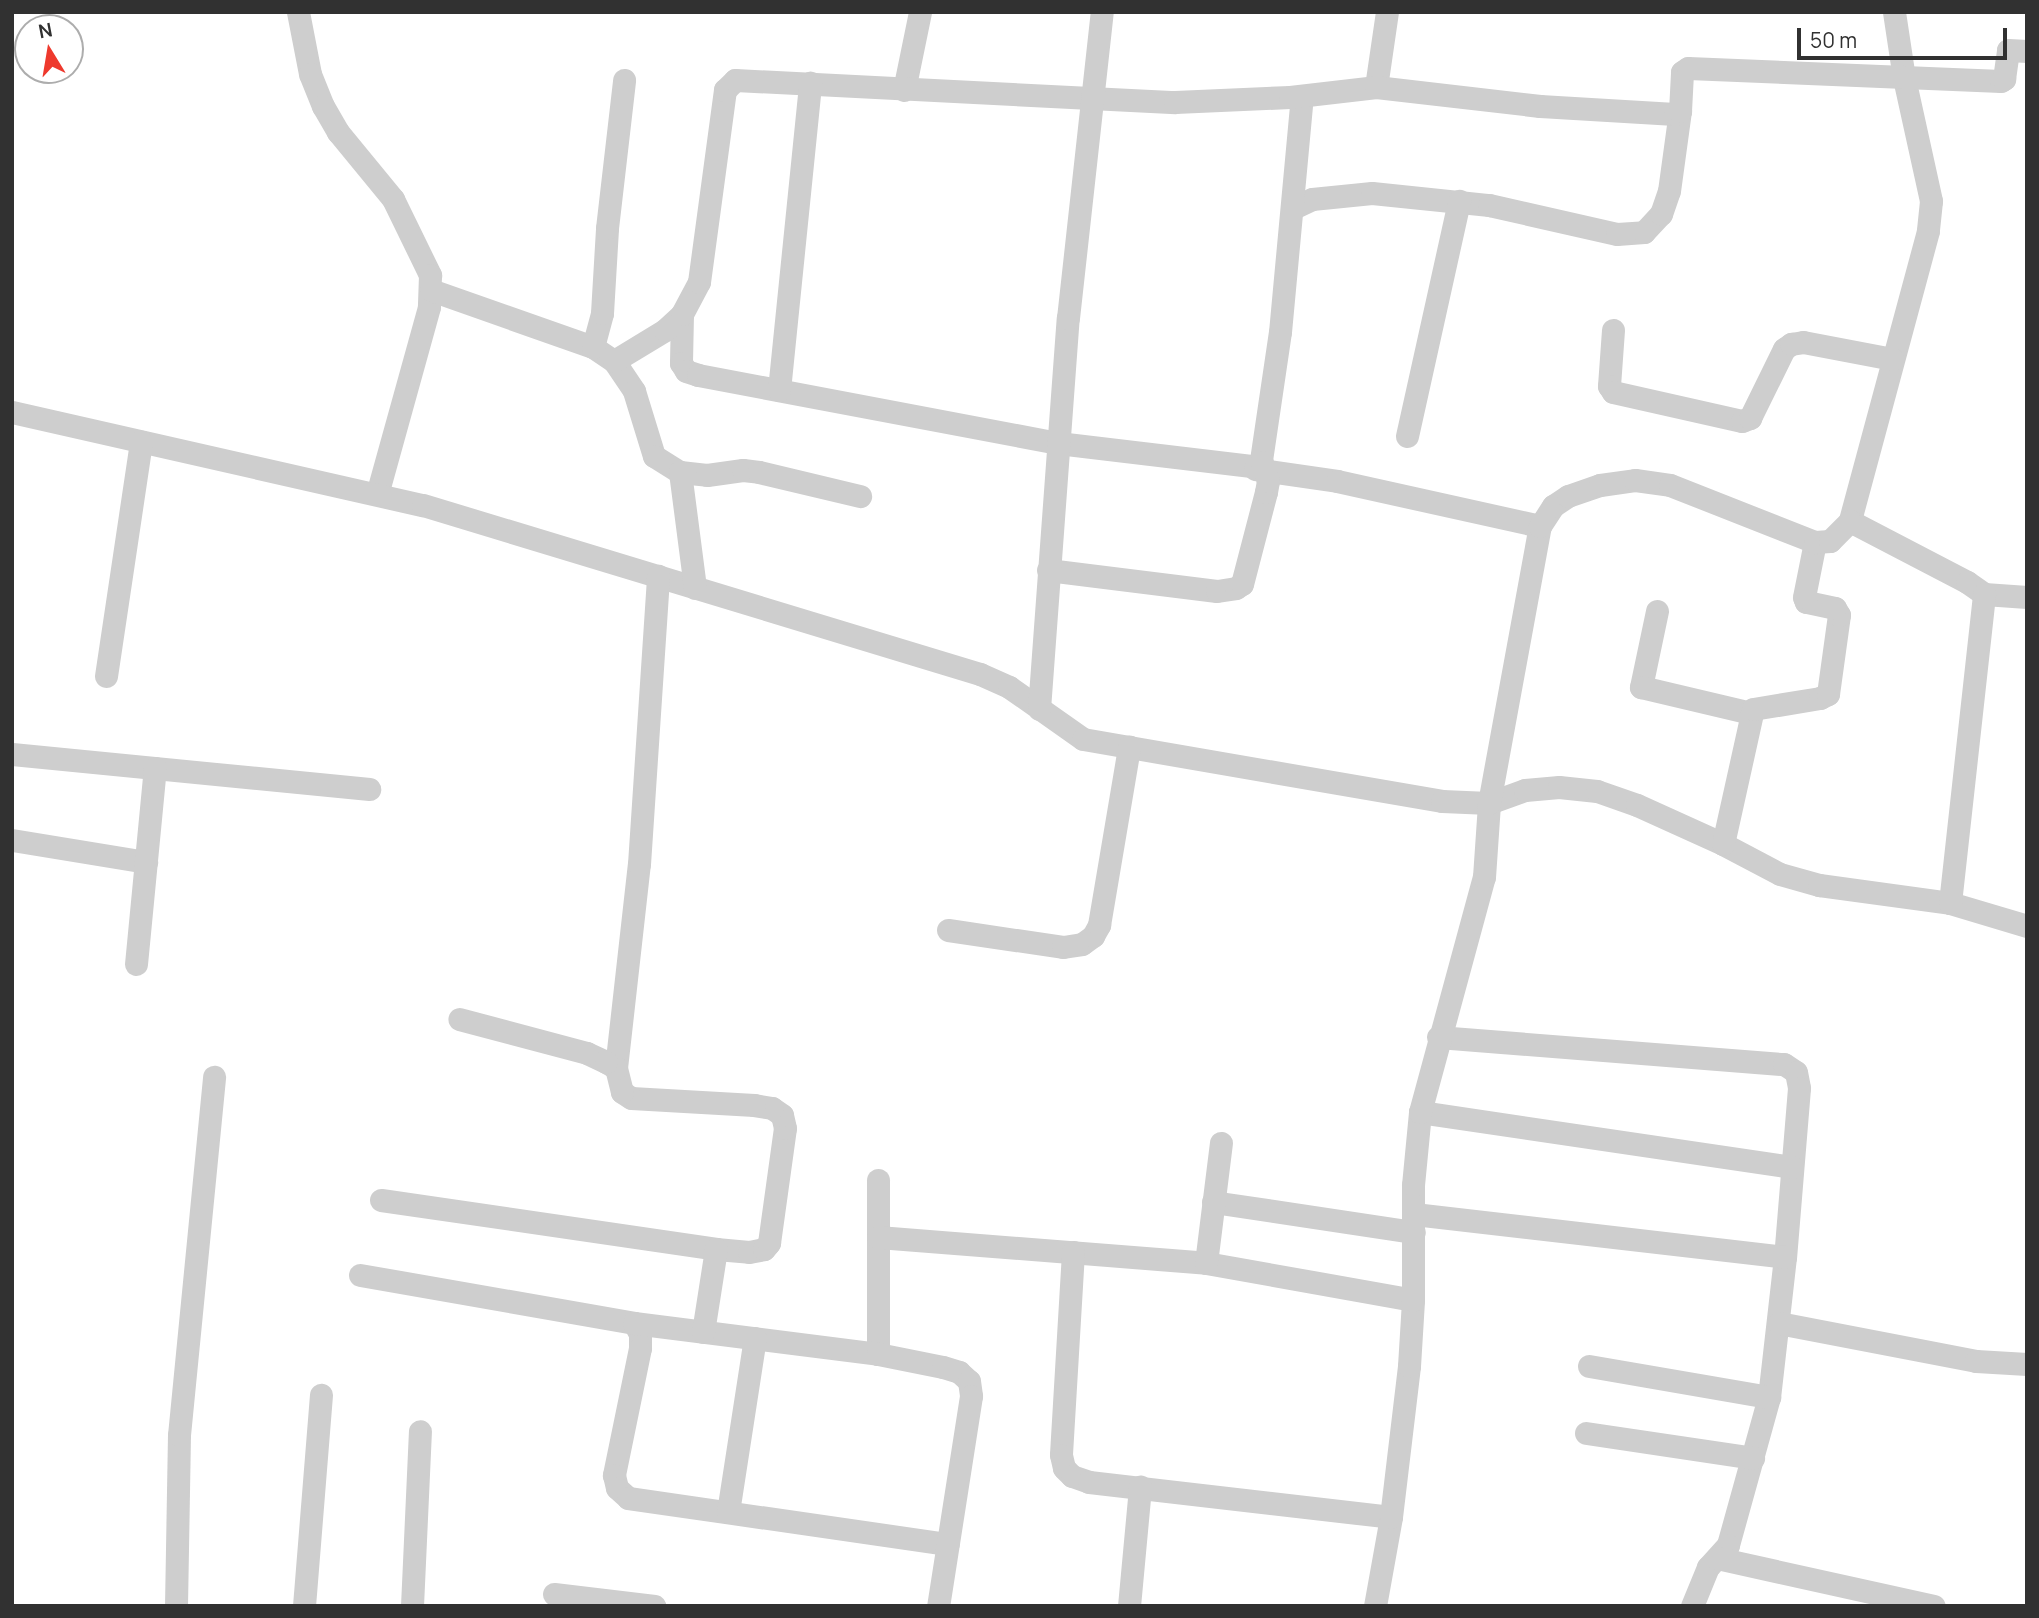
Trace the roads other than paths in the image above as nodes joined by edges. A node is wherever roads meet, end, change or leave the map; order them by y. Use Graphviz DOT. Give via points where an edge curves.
graph roads {
  1 [pos="298,12"];
  2 [pos="920,12"];
  3 [pos="1102,12"];
  4 [pos="1387,12"];
  5 [pos="1894,12"];
  6 [pos="2027,51"];
  7 [pos="1904,78"];
  8 [pos="624,79"];
  9 [pos="810,83"];
  10 [pos="1376,87"];
  11 [pos="904,90"];
  12 [pos="1302,96"];
  13 [pos="1093,98"];
  14 [pos="1680,111"];
  15 [pos="1459,201"];
  16 [pos="1293,208"];
  17 [pos="431,290"];
  18 [pos="682,314"];
  19 [pos="1613,330"];
  20 [pos="593,347"];
  21 [pos="1892,359"];
  22 [pos="614,361"];
  23 [pos="779,390"];
  24 [pos="12,412"];
  25 [pos="1407,436"];
  26 [pos="141,442"];
  27 [pos="1058,443"];
  28 [pos="1261,467"];
  29 [pos="680,472"];
  30 [pos="377,494"];
  31 [pos="860,496"];
  32 [pos="1850,521"];
  33 [pos="1540,526"];
  34 [pos="1815,542"];
  35 [pos="1048,570"];
  36 [pos="658,576"];
  37 [pos="695,588"];
  38 [pos="1984,594"];
  39 [pos="2027,597"];
  40 [pos="1657,611"];
  41 [pos="106,676"];
  42 [pos="1039,709"];
  43 [pos="1751,713"];
  44 [pos="1129,747"];
  45 [pos="12,754"];
  46 [pos="155,768"];
  47 [pos="369,789"];
  48 [pos="1489,803"];
  49 [pos="12,840"];
  50 [pos="1723,844"];
  51 [pos="146,862"];
  52 [pos="1950,903"];
  53 [pos="2027,926"];
  54 [pos="948,930"];
  55 [pos="136,964"];
  56 [pos="458,1019"];
  57 [pos="1438,1037"];
  58 [pos="616,1068"];
  59 [pos="214,1077"];
  60 [pos="1419,1112"];
  61 [pos="1221,1143"];
  62 [pos="1793,1167"];
  63 [pos="878,1180"];
  64 [pos="381,1200"];
  65 [pos="1213,1202"];
  66 [pos="1414,1223"];
  67 [pos="878,1237"];
  68 [pos="716,1249"];
  69 [pos="1073,1252"];
  70 [pos="1785,1257"];
  71 [pos="1206,1263"];
  72 [pos="360,1275"];
  73 [pos="1413,1300"];
  74 [pos="634,1323"];
  75 [pos="1779,1323"];
  76 [pos="703,1332"];
  77 [pos="755,1338"];
  78 [pos="878,1354"];
  79 [pos="2027,1363"];
  80 [pos="1589,1366"];
  81 [pos="321,1395"];
  82 [pos="1769,1397"];
  83 [pos="420,1431"];
  84 [pos="1586,1433"];
  85 [pos="1753,1458"];
  86 [pos="1140,1487"];
  87 [pos="728,1512"];
  88 [pos="1391,1517"];
  89 [pos="948,1544"];
  90 [pos="1717,1558"];
  91 [pos="554,1594"];
  92 [pos="176,1606"];
  93 [pos="304,1606"];
  94 [pos="412,1606"];
  95 [pos="654,1606"];
  96 [pos="938,1606"];
  97 [pos="1129,1606"];
  98 [pos="1375,1606"];
  99 [pos="1692,1606"];
  100 [pos="1934,1606"];
  1 -- 17 [label="street" via="310,74 323,106 338,132 393,199 430,275"];
  2 -- 11 [label="street"];
  3 -- 13 [label="street"];
  4 -- 10 [label="street"];
  5 -- 7 [label="street"];
  6 -- 7 [label="street" via="2007,51 2001,81"];
  7 -- 14 [label="street" via="1688,68 1682,72"];
  7 -- 21 [label="street" via="1931,201 1928,230"];
  8 -- 20 [label="street" via="602,313"];
  9 -- 11 [label="street"];
  9 -- 18 [label="street" via="735,80 725,90 699,282"];
  9 -- 23 [label="street"];
  10 -- 12 [label="street"];
  10 -- 14 [label="street" via="1539,106"];
  11 -- 13 [label="street"];
  12 -- 13 [label="street" via="1175,102"];
  12 -- 16 [label="street"];
  13 -- 27 [label="street"];
  14 -- 15 [label="street" via="1669,191 1661,214 1644,232 1616,234"];
  15 -- 16 [label="street" via="1362,193 1312,199"];
  15 -- 25 [label="street"];
  16 -- 28 [label="street"];
  17 -- 20 [label="street"];
  17 -- 30 [label="street"];
  18 -- 22 [label="street"];
  18 -- 23 [label="street" via="680,351 686,371"];
  19 -- 21 [label="street" via="1609,386 1613,392 1742,422 1750,418 1784,349 1791,344 1803,342"];
  20 -- 22 [label="street"];
  21 -- 32 [label="street"];
  22 -- 29 [label="street" via="634,391 654,456"];
  23 -- 27 [label="street"];
  24 -- 26 [label="street"];
  26 -- 30 [label="street"];
  26 -- 41 [label="street"];
  27 -- 28 [label="street"];
  27 -- 35 [label="street"];
  28 -- 33 [label="street"];
  28 -- 35 [label="street" via="1266,492 1242,584 1236,588 1217,591"];
  29 -- 31 [label="street" via="759,472"];
  29 -- 37 [label="street"];
  30 -- 36 [label="street"];
  32 -- 34 [label="street" via="1830,541"];
  32 -- 38 [label="street"];
  33 -- 34 [label="street" via="1553,506 1568,496 1635,480 1670,485"];
  33 -- 48 [label="street"];
  34 -- 43 [label="street" via="1804,597 1835,608 1839,615 1828,694 1758,706"];
  35 -- 42 [label="street"];
  36 -- 37 [label="street"];
  36 -- 58 [label="street" via="638,877"];
  37 -- 42 [label="street" via="980,674 1009,687"];
  38 -- 39 [label="street"];
  38 -- 52 [label="street"];
  40 -- 43 [label="street" via="1640,687"];
  42 -- 44 [label="street" via="1083,739"];
  43 -- 50 [label="street"];
  44 -- 48 [label="street" via="1442,801"];
  44 -- 54 [label="street" via="1099,925 1093,936 1082,944 1063,947"];
  45 -- 46 [label="street"];
  46 -- 47 [label="street"];
  46 -- 51 [label="street"];
  48 -- 50 [label="street" via="1524,790 1597,791"];
  48 -- 57 [label="street" via="1484,877"];
  49 -- 51 [label="street"];
  50 -- 52 [label="street" via="1780,874 1819,885"];
  51 -- 55 [label="street"];
  52 -- 53 [label="street"];
  56 -- 58 [label="street" via="587,1053"];
  57 -- 60 [label="street"];
  57 -- 62 [label="street" via="1784,1064 1796,1072 1799,1088"];
  58 -- 68 [label="street" via="622,1092 631,1098 754,1105 782,1115 785,1128 769,1243 749,1252"];
  59 -- 92 [label="street" via="180,1422"];
  60 -- 62 [label="street"];
  60 -- 66 [label="street"];
  61 -- 65 [label="street"];
  62 -- 70 [label="street"];
  63 -- 67 [label="street"];
  64 -- 68 [label="street"];
  65 -- 66 [label="street"];
  65 -- 71 [label="street"];
  66 -- 70 [label="street"];
  66 -- 73 [label="street"];
  67 -- 69 [label="street"];
  67 -- 78 [label="street"];
  68 -- 76 [label="street"];
  69 -- 71 [label="street"];
  69 -- 86 [label="street" via="1060,1455 1072,1476"];
  70 -- 75 [label="street"];
  71 -- 73 [label="street"];
  72 -- 74 [label="street"];
  73 -- 88 [label="street"];
  74 -- 76 [label="street"];
  74 -- 87 [label="street" via="640,1348 614,1475 617,1488 628,1497"];
  75 -- 79 [label="street" via="1976,1361"];
  75 -- 82 [label="street"];
  76 -- 77 [label="street"];
  77 -- 78 [label="street"];
  77 -- 87 [label="street"];
  78 -- 89 [label="street" via="943,1367 970,1381"];
  80 -- 82 [label="street"];
  81 -- 93 [label="street"];
  82 -- 85 [label="street"];
  83 -- 94 [label="street"];
  84 -- 85 [label="street"];
  85 -- 90 [label="street" via="1728,1545"];
  86 -- 88 [label="street"];
  86 -- 97 [label="street"];
  87 -- 89 [label="street"];
  88 -- 98 [label="street"];
  89 -- 96 [label="street"];
  90 -- 99 [label="street" via="1700,1580"];
  90 -- 100 [label="street"];
  91 -- 95 [label="street"];
}
